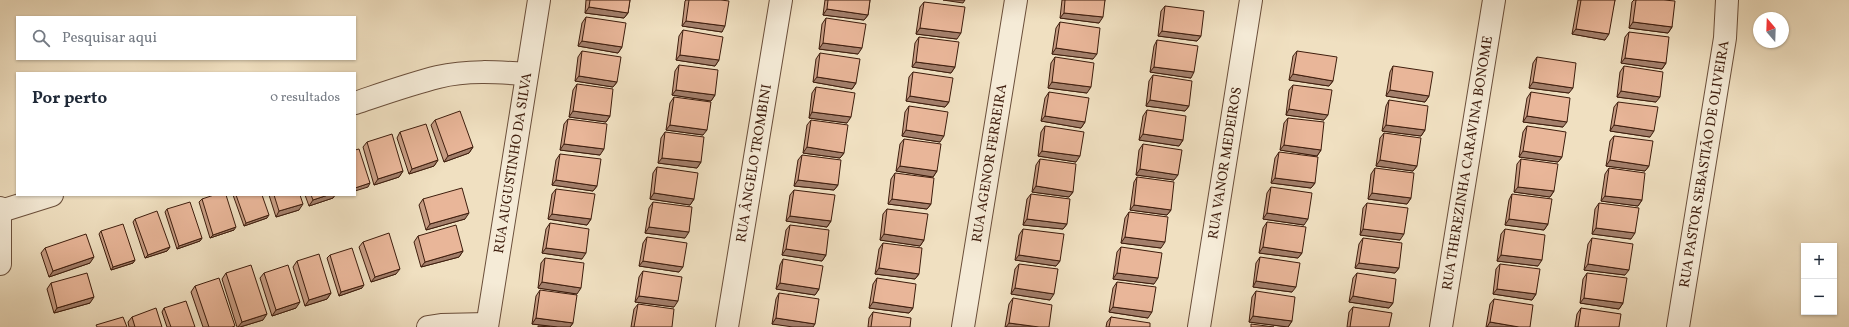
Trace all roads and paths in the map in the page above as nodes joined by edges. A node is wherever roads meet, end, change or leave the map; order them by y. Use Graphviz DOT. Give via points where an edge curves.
graph roads {
  1 [pos="539,0"];
  2 [pos="781,0"];
  3 [pos="1016,0"];
  4 [pos="1251,0"];
  5 [pos="1494,0"];
  6 [pos="1727,0"];
  7 [pos="527,74"];
  8 [pos="356,103"];
  9 [pos="48,196"];
  10 [pos="1,209"];
  11 [pos="0,264"];
  12 [pos="487,326"];
  13 [pos="428,327"];
  14 [pos="727,327"];
  15 [pos="963,327"];
  16 [pos="1199,327"];
  17 [pos="1441,327"];
  18 [pos="1678,327"];
  1 -- 7 [label="street, RUA AUGUSTINHO DA SILVA"];
  2 -- 14 [label="street, RUA ÂNGELO TROMBINI"];
  3 -- 15 [label="street, RUA AGENOR FERREIRA"];
  4 -- 16 [label="street, RUA VANOR MEDEIROS"];
  5 -- 17 [label="street, RUA THEREZINHA CARAVINA BONOME"];
  6 -- 18 [label="street, RUA PASTOR SEBASTIÃO DE OLIVEIRA" via="1725,38"];
  7 -- 8 [label="street" via="468,73 438,77"];
  7 -- 12 [label="street, RUA AUGUSTINHO DA SILVA"];
  9 -- 10 [label="street"];
  10 -- 11 [label="street"];
  12 -- 13 [label="street"];
}
